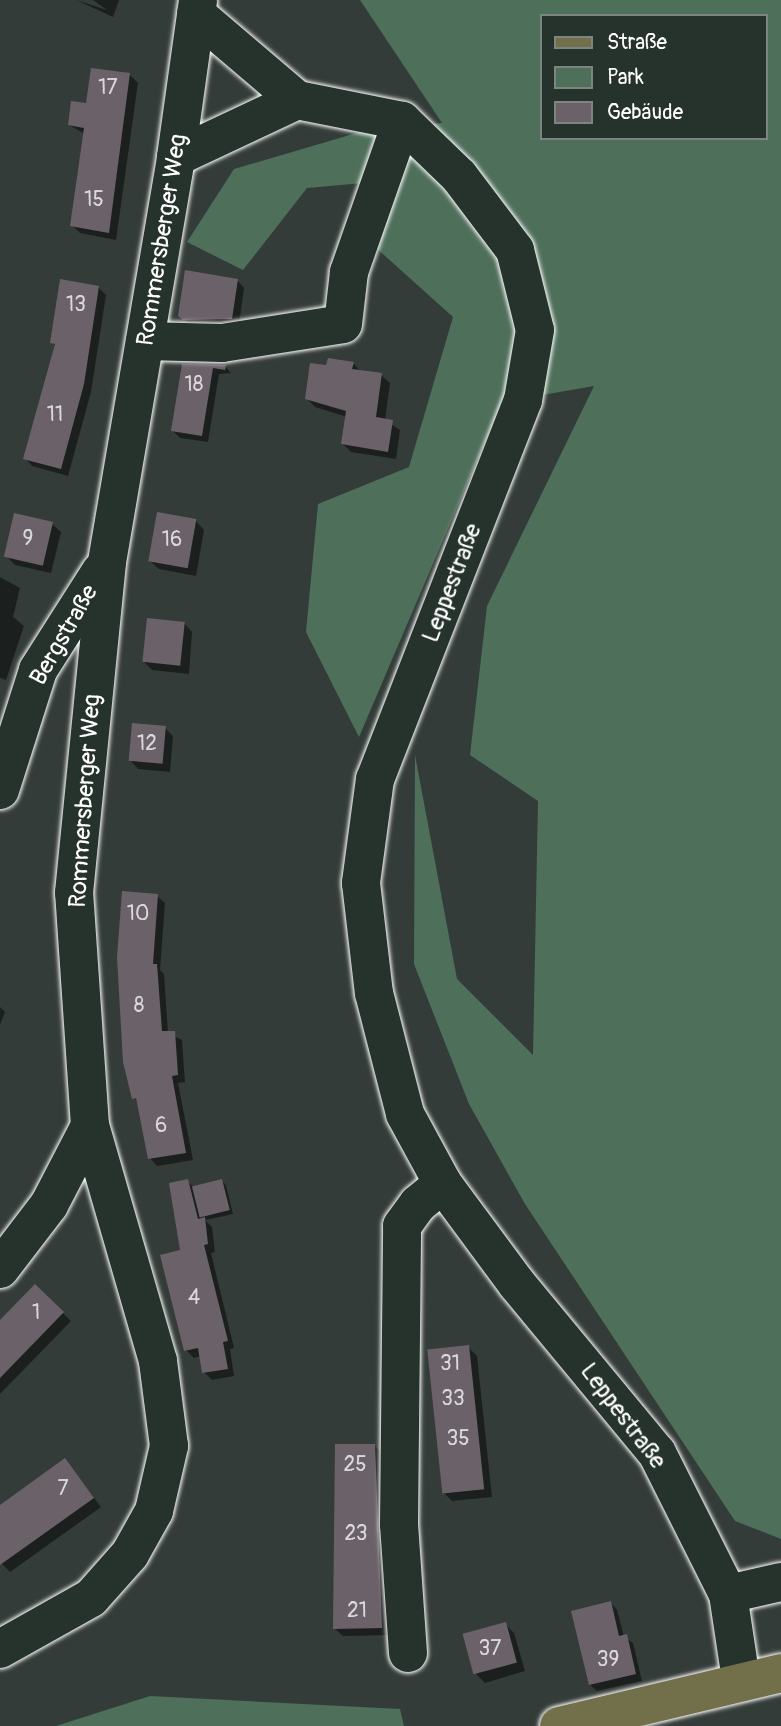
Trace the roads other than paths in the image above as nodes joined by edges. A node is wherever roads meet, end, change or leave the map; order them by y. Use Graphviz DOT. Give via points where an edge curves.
graph roads {
  1 [pos="197,7"];
  2 [pos="296,100"];
  3 [pos="402,121"];
  4 [pos="176,157"];
  5 [pos="145,341"];
  6 [pos="107,562"];
  7 [pos="0,790"];
  8 [pos="90,1126"];
  9 [pos="443,1184"];
  10 [pos="0,1269"];
  11 [pos="781,1582"];
  12 [pos="728,1594"];
  13 [pos="0,1649"];
  14 [pos="408,1653"];
  15 [pos="781,1673"];
  16 [pos="741,1680"];
  17 [pos="559,1726"];
  1 -- 2 [label="street"];
  1 -- 4 [label="street, Rommersberger Weg"];
  2 -- 3 [label="street"];
  2 -- 4 [label="street"];
  3 -- 5 [label="street" via="349,272 343,324 222,343"];
  3 -- 9 [label="street, Leppestraße" via="459,177 515,250 535,330 523,400 375,779 361,883 374,993 405,1114"];
  4 -- 5 [label="street, Rommersberger Weg"];
  5 -- 6 [label="street, Rommersberger Weg"];
  6 -- 7 [label="street, Bergstraße" via="38,670"];
  6 -- 8 [label="street, Rommersberger Weg" via="74,893"];
  8 -- 10 [label="street" via="49,1205"];
  8 -- 13 [label="street, Rommersberger Weg" via="158,1361 169,1446 154,1511 130,1554 91,1598"];
  9 -- 12 [label="street, Leppestraße" via="517,1284 657,1453"];
  9 -- 14 [label="street" via="418,1204 402,1226 399,1525"];
  11 -- 12 [label="street"];
  12 -- 16 [label="street, Leppestraße"];
  15 -- 16 [label="main road"];
  16 -- 17 [label="main road"];
}
